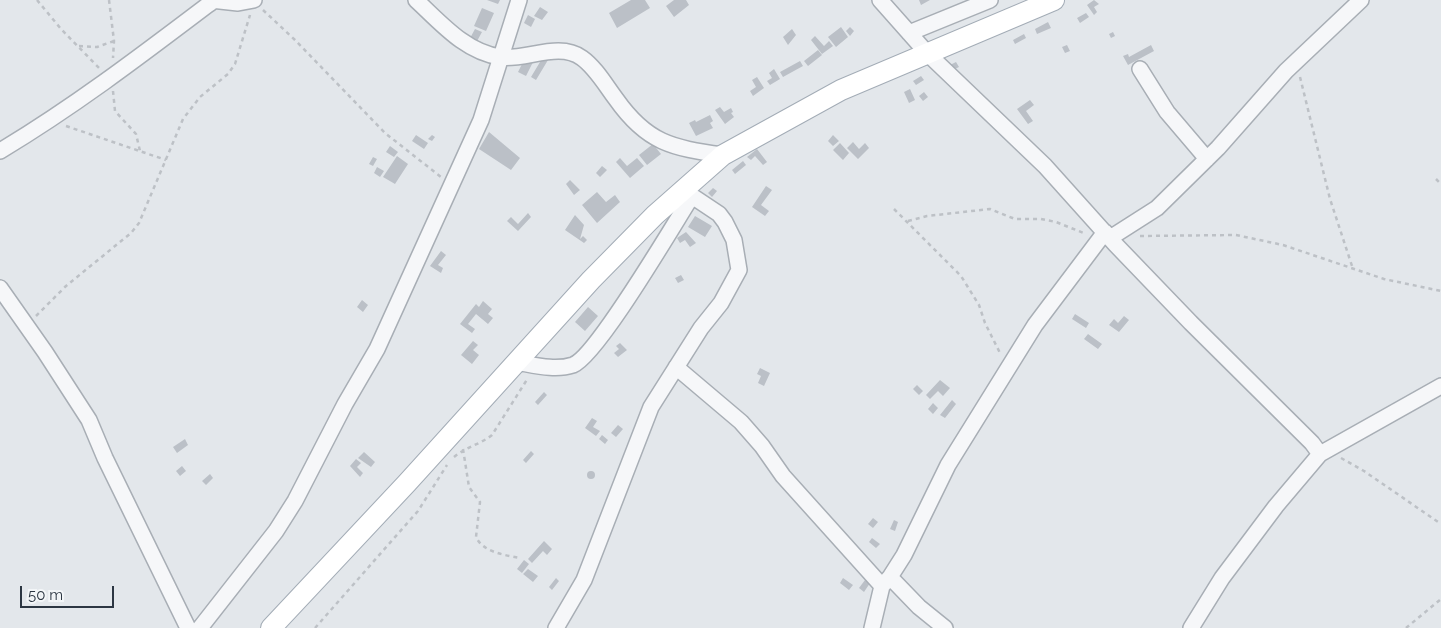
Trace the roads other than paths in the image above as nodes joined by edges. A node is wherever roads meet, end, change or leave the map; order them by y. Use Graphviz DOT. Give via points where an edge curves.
graph roads {
  1 [pos="212,0"];
  2 [pos="416,0"];
  3 [pos="519,0"];
  4 [pos="880,0"];
  5 [pos="990,0"];
  6 [pos="1054,0"];
  7 [pos="1361,0"];
  8 [pos="254,1"];
  9 [pos="909,33"];
  10 [pos="927,53"];
  11 [pos="501,58"];
  12 [pos="1140,69"];
  13 [pos="0,151"];
  14 [pos="723,156"];
  15 [pos="1207,159"];
  16 [pos="687,193"];
  17 [pos="1107,236"];
  18 [pos="0,288"];
  19 [pos="516,362"];
  20 [pos="676,367"];
  21 [pos="1441,386"];
  22 [pos="1323,452"];
  23 [pos="886,582"];
  24 [pos="188,628"];
  25 [pos="200,628"];
  26 [pos="271,628"];
  27 [pos="556,628"];
  28 [pos="872,628"];
  29 [pos="946,628"];
  30 [pos="1191,628"];
  1 -- 8 [label="street"];
  1 -- 13 [label="street" via="48,121"];
  2 -- 11 [label="street" via="464,43"];
  3 -- 11 [label="street"];
  4 -- 9 [label="street"];
  5 -- 9 [label="street"];
  6 -- 10 [label="main road"];
  7 -- 15 [label="street" via="1296,61"];
  9 -- 10 [label="street"];
  10 -- 14 [label="main road" via="841,90"];
  10 -- 17 [label="street" via="1045,166"];
  11 -- 14 [label="street" via="562,52 582,57 624,110 656,138 681,150"];
  11 -- 25 [label="street" via="481,120 398,307 295,502"];
  12 -- 15 [label="street" via="1167,112"];
  14 -- 16 [label="main road"];
  15 -- 17 [label="street" via="1157,208"];
  16 -- 19 [label="main road" via="590,280"];
  16 -- 19 [label="street" via="611,323 586,356 574,365 553,368"];
  16 -- 20 [label="street" via="726,222 734,240 739,270 722,303"];
  17 -- 22 [label="street"];
  17 -- 23 [label="street" via="1034,326 948,465 904,555"];
  18 -- 24 [label="street" via="89,420"];
  19 -- 26 [label="main road"];
  20 -- 23 [label="street" via="741,422 783,476"];
  20 -- 27 [label="street" via="651,407 588,571"];
  21 -- 22 [label="street"];
  22 -- 30 [label="street" via="1276,506 1222,578"];
  23 -- 28 [label="street"];
  23 -- 29 [label="street"];
}
